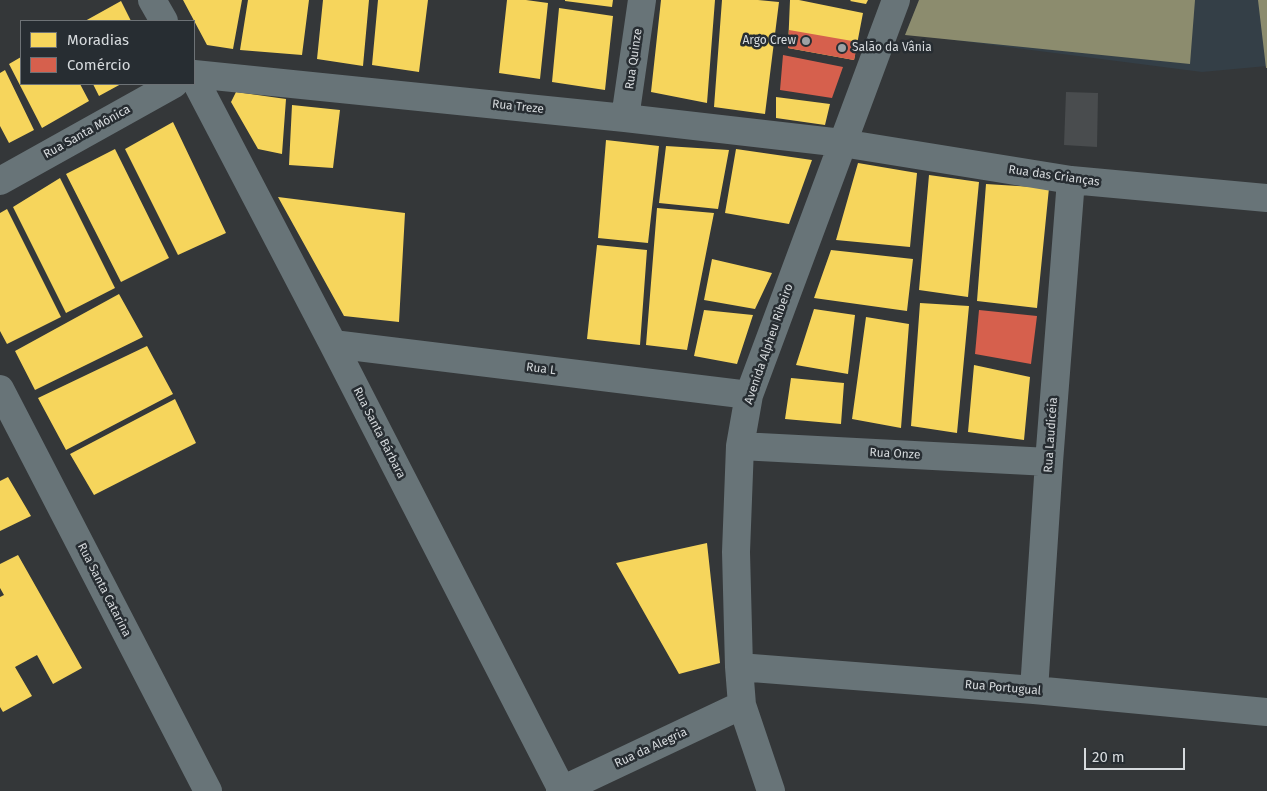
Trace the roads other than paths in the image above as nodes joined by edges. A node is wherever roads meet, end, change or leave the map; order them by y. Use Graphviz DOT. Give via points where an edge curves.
graph roads {
  1 [pos="152,0"];
  2 [pos="642,0"];
  3 [pos="896,0"];
  4 [pos="163,20"];
  5 [pos="195,76"];
  6 [pos="195,78"];
  7 [pos="172,85"];
  8 [pos="625,118"];
  9 [pos="842,143"];
  10 [pos="1071,180"];
  11 [pos="0,181"];
  12 [pos="1267,198"];
  13 [pos="333,344"];
  14 [pos="0,389"];
  15 [pos="749,395"];
  16 [pos="740,446"];
  17 [pos="1049,462"];
  18 [pos="739,667"];
  19 [pos="1034,690"];
  20 [pos="742,705"];
  21 [pos="1267,712"];
  22 [pos="561,790"];
  23 [pos="208,791"];
  24 [pos="771,791"];
  1 -- 4 [label="street"];
  2 -- 8 [label="street, Rua Quinze"];
  3 -- 9 [label="street, Avenida Alpheu Ribeiro"];
  5 -- 8 [label="street, Rua Treze"];
  6 -- 13 [label="street, Rua Santa Bárbara"];
  7 -- 11 [label="street, Rua Santa Mônica"];
  8 -- 9 [label="street, Rua Treze"];
  9 -- 10 [label="street, Rua das Crianças"];
  9 -- 15 [label="street, Avenida Alpheu Ribeiro"];
  10 -- 12 [label="street, Rua das Crianças"];
  10 -- 17 [label="street, Rua Laudicéia"];
  13 -- 15 [label="street, Rua L"];
  13 -- 22 [label="street, Rua Santa Bárbara"];
  14 -- 23 [label="street, Rua Santa Catarina"];
  15 -- 16 [label="street, Avenida Alpheu Ribeiro"];
  16 -- 17 [label="street, Rua Onze"];
  16 -- 18 [label="street, Avenida Alpheu Ribeiro" via="736,552"];
  17 -- 19 [label="street, Rua Laudicéia"];
  18 -- 19 [label="street, Rua Portugual"];
  18 -- 20 [label="street, Avenida Alpheu Ribeiro"];
  19 -- 21 [label="street, Rua Portugual"];
  20 -- 22 [label="street, Rua da Alegria"];
  20 -- 24 [label="street, Avenida Alpheu Ribeiro"];
}
